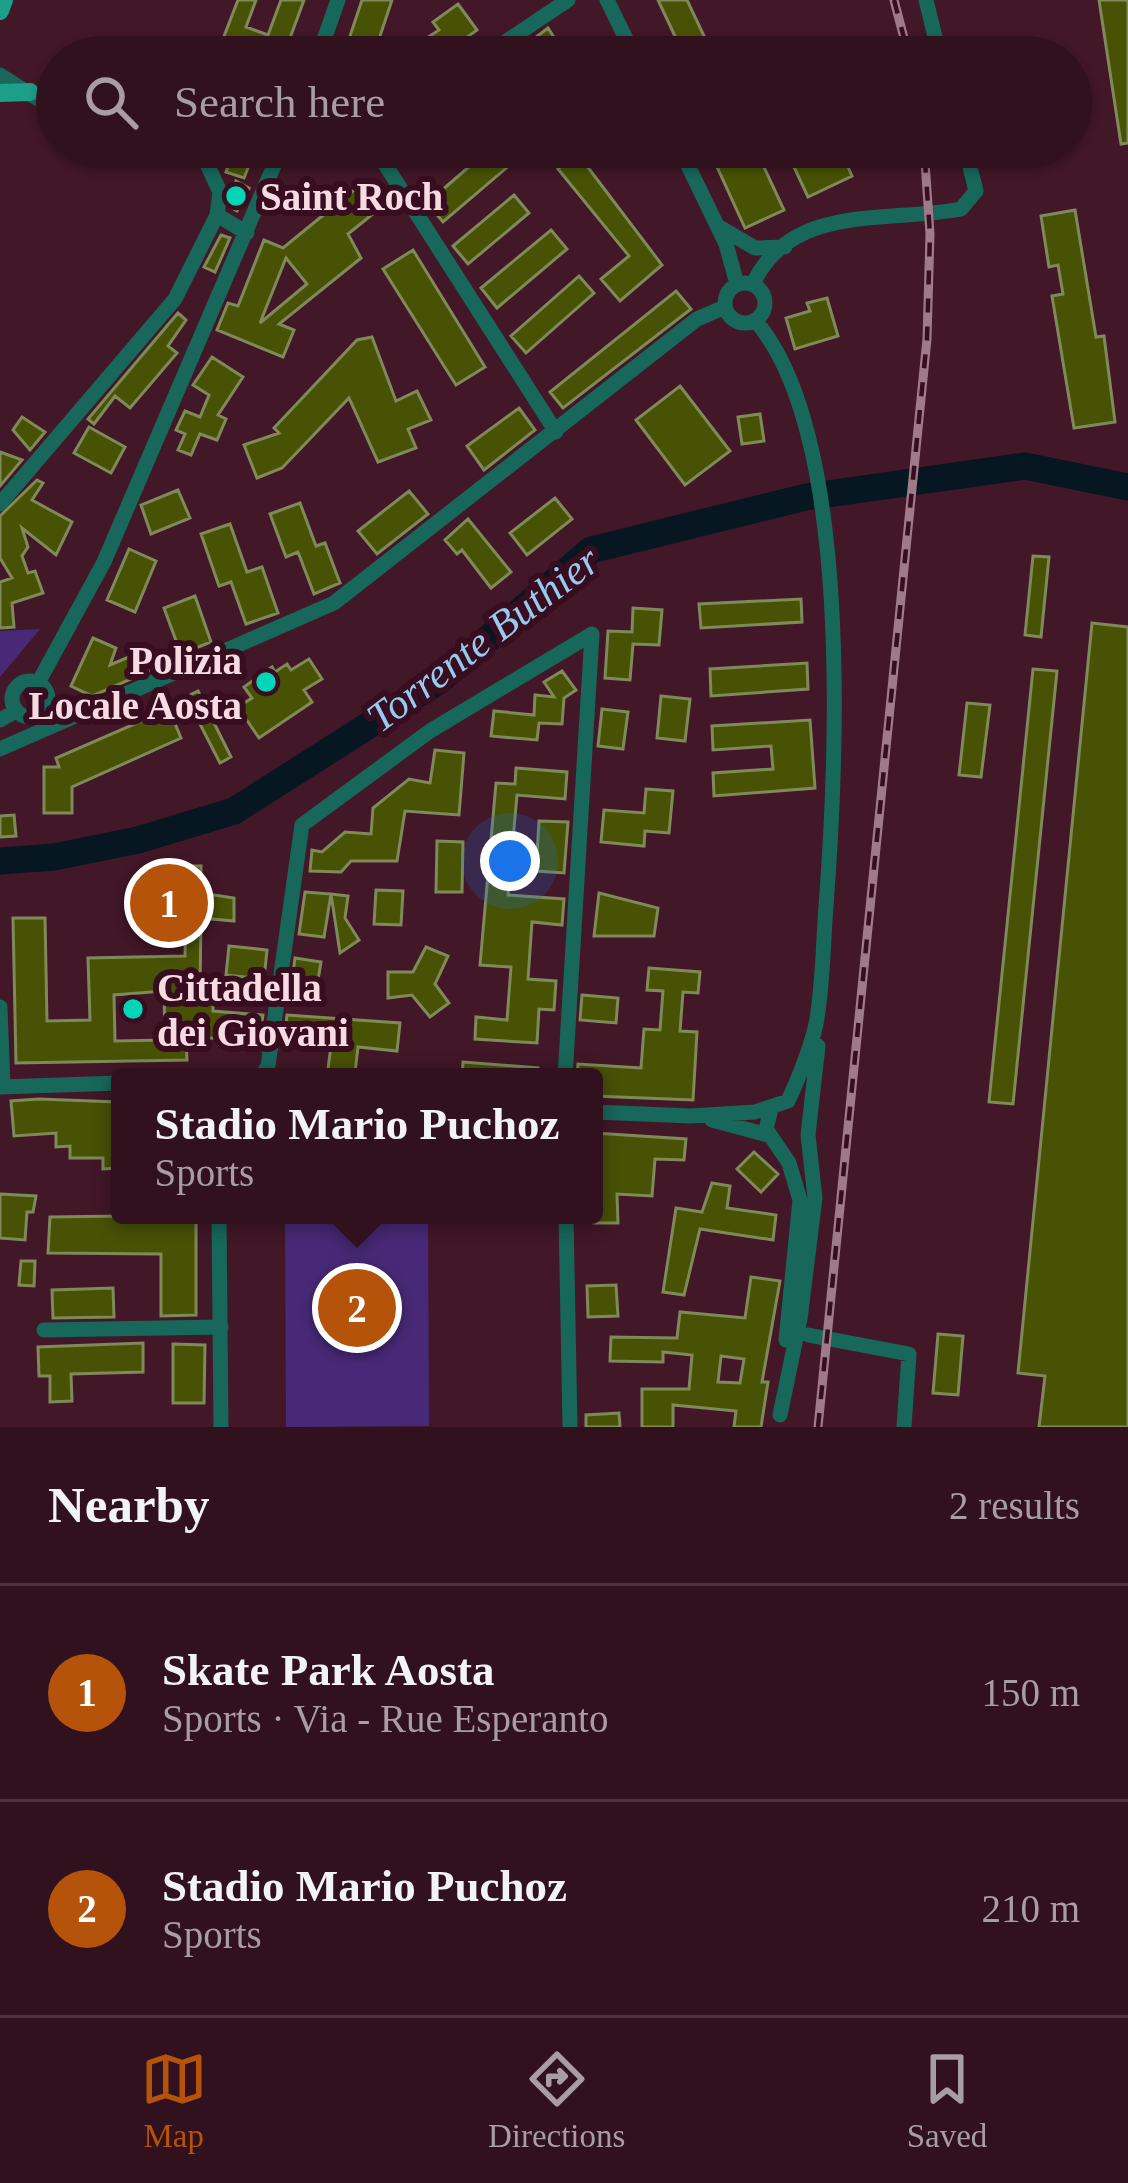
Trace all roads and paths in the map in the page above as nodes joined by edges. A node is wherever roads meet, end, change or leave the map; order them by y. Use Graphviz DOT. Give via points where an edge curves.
graph roads {
  1 [pos="4,0"];
  2 [pos="338,0"];
  3 [pos="568,0"];
  4 [pos="608,0"];
  5 [pos="926,0"];
  6 [pos="0,11"];
  7 [pos="325,36"];
  8 [pos="514,36"];
  9 [pos="625,36"];
  10 [pos="935,36"];
  11 [pos="0,60"];
  12 [pos="0,75"];
  13 [pos="16,90"];
  14 [pos="209,168"];
  15 [pos="273,168"];
  16 [pos="387,168"];
  17 [pos="689,168"];
  18 [pos="970,168"];
  19 [pos="217,215"];
  20 [pos="718,226"];
  21 [pos="247,233"];
  22 [pos="785,247"];
  23 [pos="745,284"];
  24 [pos="725,307"];
  25 [pos="755,320"];
  26 [pos="556,432"];
  27 [pos="0,504"];
  28 [pos="38,683"];
  29 [pos="48,704"];
  30 [pos="16,710"];
  31 [pos="83,711"];
  32 [pos="0,720"];
  33 [pos="0,749"];
  34 [pos="0,1007"];
  35 [pos="817,1019"];
  36 [pos="267,1068"];
  37 [pos="567,1068"];
  38 [pos="111,1083"];
  39 [pos="1,1086"];
  40 [pos="788,1101"];
  41 [pos="771,1109"];
  42 [pos="603,1112"];
  43 [pos="692,1116"];
  44 [pos="809,1126"];
  45 [pos="773,1140"];
  46 [pos="800,1200"];
  47 [pos="219,1224"];
  48 [pos="566,1224"];
  49 [pos="221,1328"];
  50 [pos="44,1330"];
  51 [pos="804,1330"];
  52 [pos="779,1421"];
  53 [pos="221,1427"];
  54 [pos="570,1427"];
  55 [pos="904,1427"];
  1 -- 6 [label="main road"];
  2 -- 7 [label="street"];
  3 -- 8 [label="street"];
  4 -- 9 [label="street"];
  5 -- 10 [label="street"];
  11 -- 13 [label="street"];
  12 -- 13 [label="street"];
  14 -- 19 [label="street" via="220,192"];
  15 -- 21 [label="street"];
  16 -- 26 [label="street"];
  17 -- 20 [label="street"];
  18 -- 22 [label="street" via="976,191 962,209 834,220"];
  19 -- 21 [label="street"];
  19 -- 27 [label="street" via="175,298"];
  20 -- 22 [label="street" via="755,248"];
  20 -- 23 [label="street"];
  21 -- 28 [label="street" via="104,562"];
  22 -- 23 [label="street"];
  23 -- 24 [label="street" via="727,293"];
  23 -- 25 [label="street" via="765,299"];
  24 -- 25 [label="street" via="736,321"];
  24 -- 26 [label="street" via="697,319"];
  25 -- 35 [label="street" via="780,353 803,420 827,557 837,764"];
  26 -- 31 [label="street" via="334,603"];
  28 -- 29 [label="street"];
  28 -- 30 [label="street" via="16,687"];
  29 -- 30 [label="street" via="37,716"];
  29 -- 31 [label="street"];
  30 -- 32 [label="street"];
  31 -- 33 [label="street"];
  34 -- 39 [label="street"];
  35 -- 40 [label="street"];
  35 -- 44 [label="street"];
  36 -- 37 [label="street" via="302,825 430,731 592,634"];
  38 -- 39 [label="street"];
  40 -- 41 [label="street"];
  40 -- 44 [label="street" via="799,1103"];
  41 -- 43 [label="street"];
  41 -- 45 [label="street"];
  42 -- 43 [label="street"];
  43 -- 45 [label="street"];
  44 -- 45 [label="street" via="794,1146"];
  44 -- 51 [label="street" via="814,1198"];
  45 -- 46 [label="street"];
  46 -- 51 [label="street"];
  46 -- 52 [label="street"];
  47 -- 49 [label="street"];
  48 -- 54 [label="street"];
  49 -- 50 [label="street"];
  49 -- 53 [label="street"];
  51 -- 52 [label="street"];
  51 -- 55 [label="street" via="909,1354"];
}
